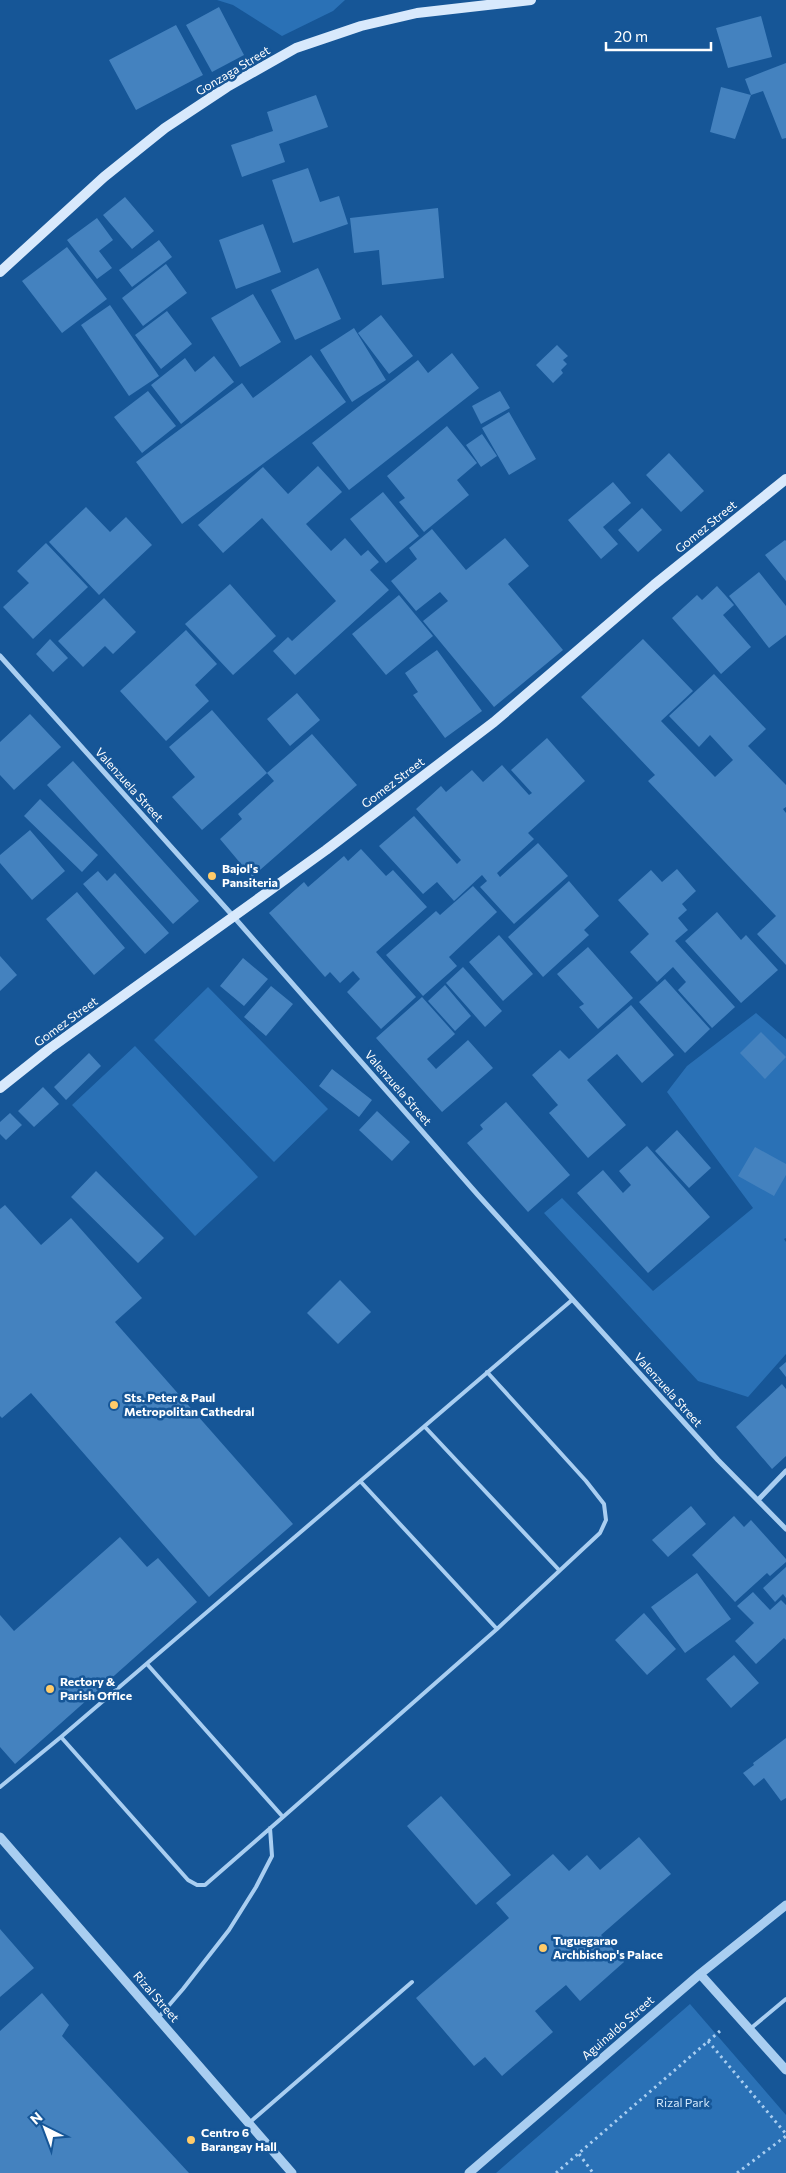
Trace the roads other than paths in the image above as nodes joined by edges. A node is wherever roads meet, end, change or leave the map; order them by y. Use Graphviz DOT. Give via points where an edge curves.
graph roads {
  1 [pos="531,0"];
  2 [pos="0,272"];
  3 [pos="786,479"];
  4 [pos="0,656"];
  5 [pos="233,916"];
  6 [pos="0,1088"];
  7 [pos="572,1300"];
  8 [pos="487,1372"];
  9 [pos="425,1427"];
  10 [pos="786,1471"];
  11 [pos="361,1482"];
  12 [pos="758,1500"];
  13 [pos="786,1529"];
  14 [pos="560,1570"];
  15 [pos="497,1630"];
  16 [pos="147,1664"];
  17 [pos="61,1737"];
  18 [pos="0,1787"];
  19 [pos="283,1817"];
  20 [pos="270,1828"];
  21 [pos="0,1837"];
  22 [pos="786,1906"];
  23 [pos="700,1974"];
  24 [pos="412,1982"];
  25 [pos="786,1999"];
  26 [pos="158,2018"];
  27 [pos="750,2029"];
  28 [pos="786,2070"];
  29 [pos="249,2123"];
  30 [pos="292,2173"];
  31 [pos="470,2173"];
  1 -- 2 [label="main road, Gonzaga Street" via="417,13 362,26 296,48 227,87 165,128 104,177"];
  3 -- 5 [label="main road, Gomez Street" via="654,585 494,722 326,850"];
  4 -- 5 [label="street, Valenzuela Street"];
  5 -- 6 [label="main road, Gomez Street"];
  5 -- 7 [label="street, Valenzuela Street"];
  7 -- 8 [label="lane"];
  7 -- 12 [label="street, Valenzuela Street"];
  8 -- 9 [label="lane"];
  8 -- 14 [label="lane" via="604,1504 606,1520 600,1533"];
  9 -- 11 [label="lane"];
  9 -- 14 [label="lane"];
  10 -- 12 [label="street"];
  11 -- 15 [label="lane"];
  11 -- 16 [label="lane"];
  12 -- 13 [label="street, Valenzuela Street"];
  14 -- 15 [label="lane"];
  15 -- 19 [label="lane"];
  16 -- 17 [label="lane"];
  16 -- 19 [label="lane"];
  17 -- 18 [label="lane"];
  17 -- 20 [label="lane" via="188,1880 198,1885 205,1885"];
  19 -- 20 [label="lane"];
  20 -- 26 [label="lane" via="272,1856 256,1887 229,1930"];
  21 -- 26 [label="street, Rizal Street"];
  22 -- 23 [label="street, Aguinaldo Street"];
  23 -- 27 [label="street"];
  23 -- 31 [label="street, Aguinaldo Street"];
  24 -- 29 [label="lane"];
  25 -- 27 [label="lane"];
  26 -- 29 [label="street, Rizal Street"];
  27 -- 28 [label="street"];
  29 -- 30 [label="street, Rizal Street"];
}
